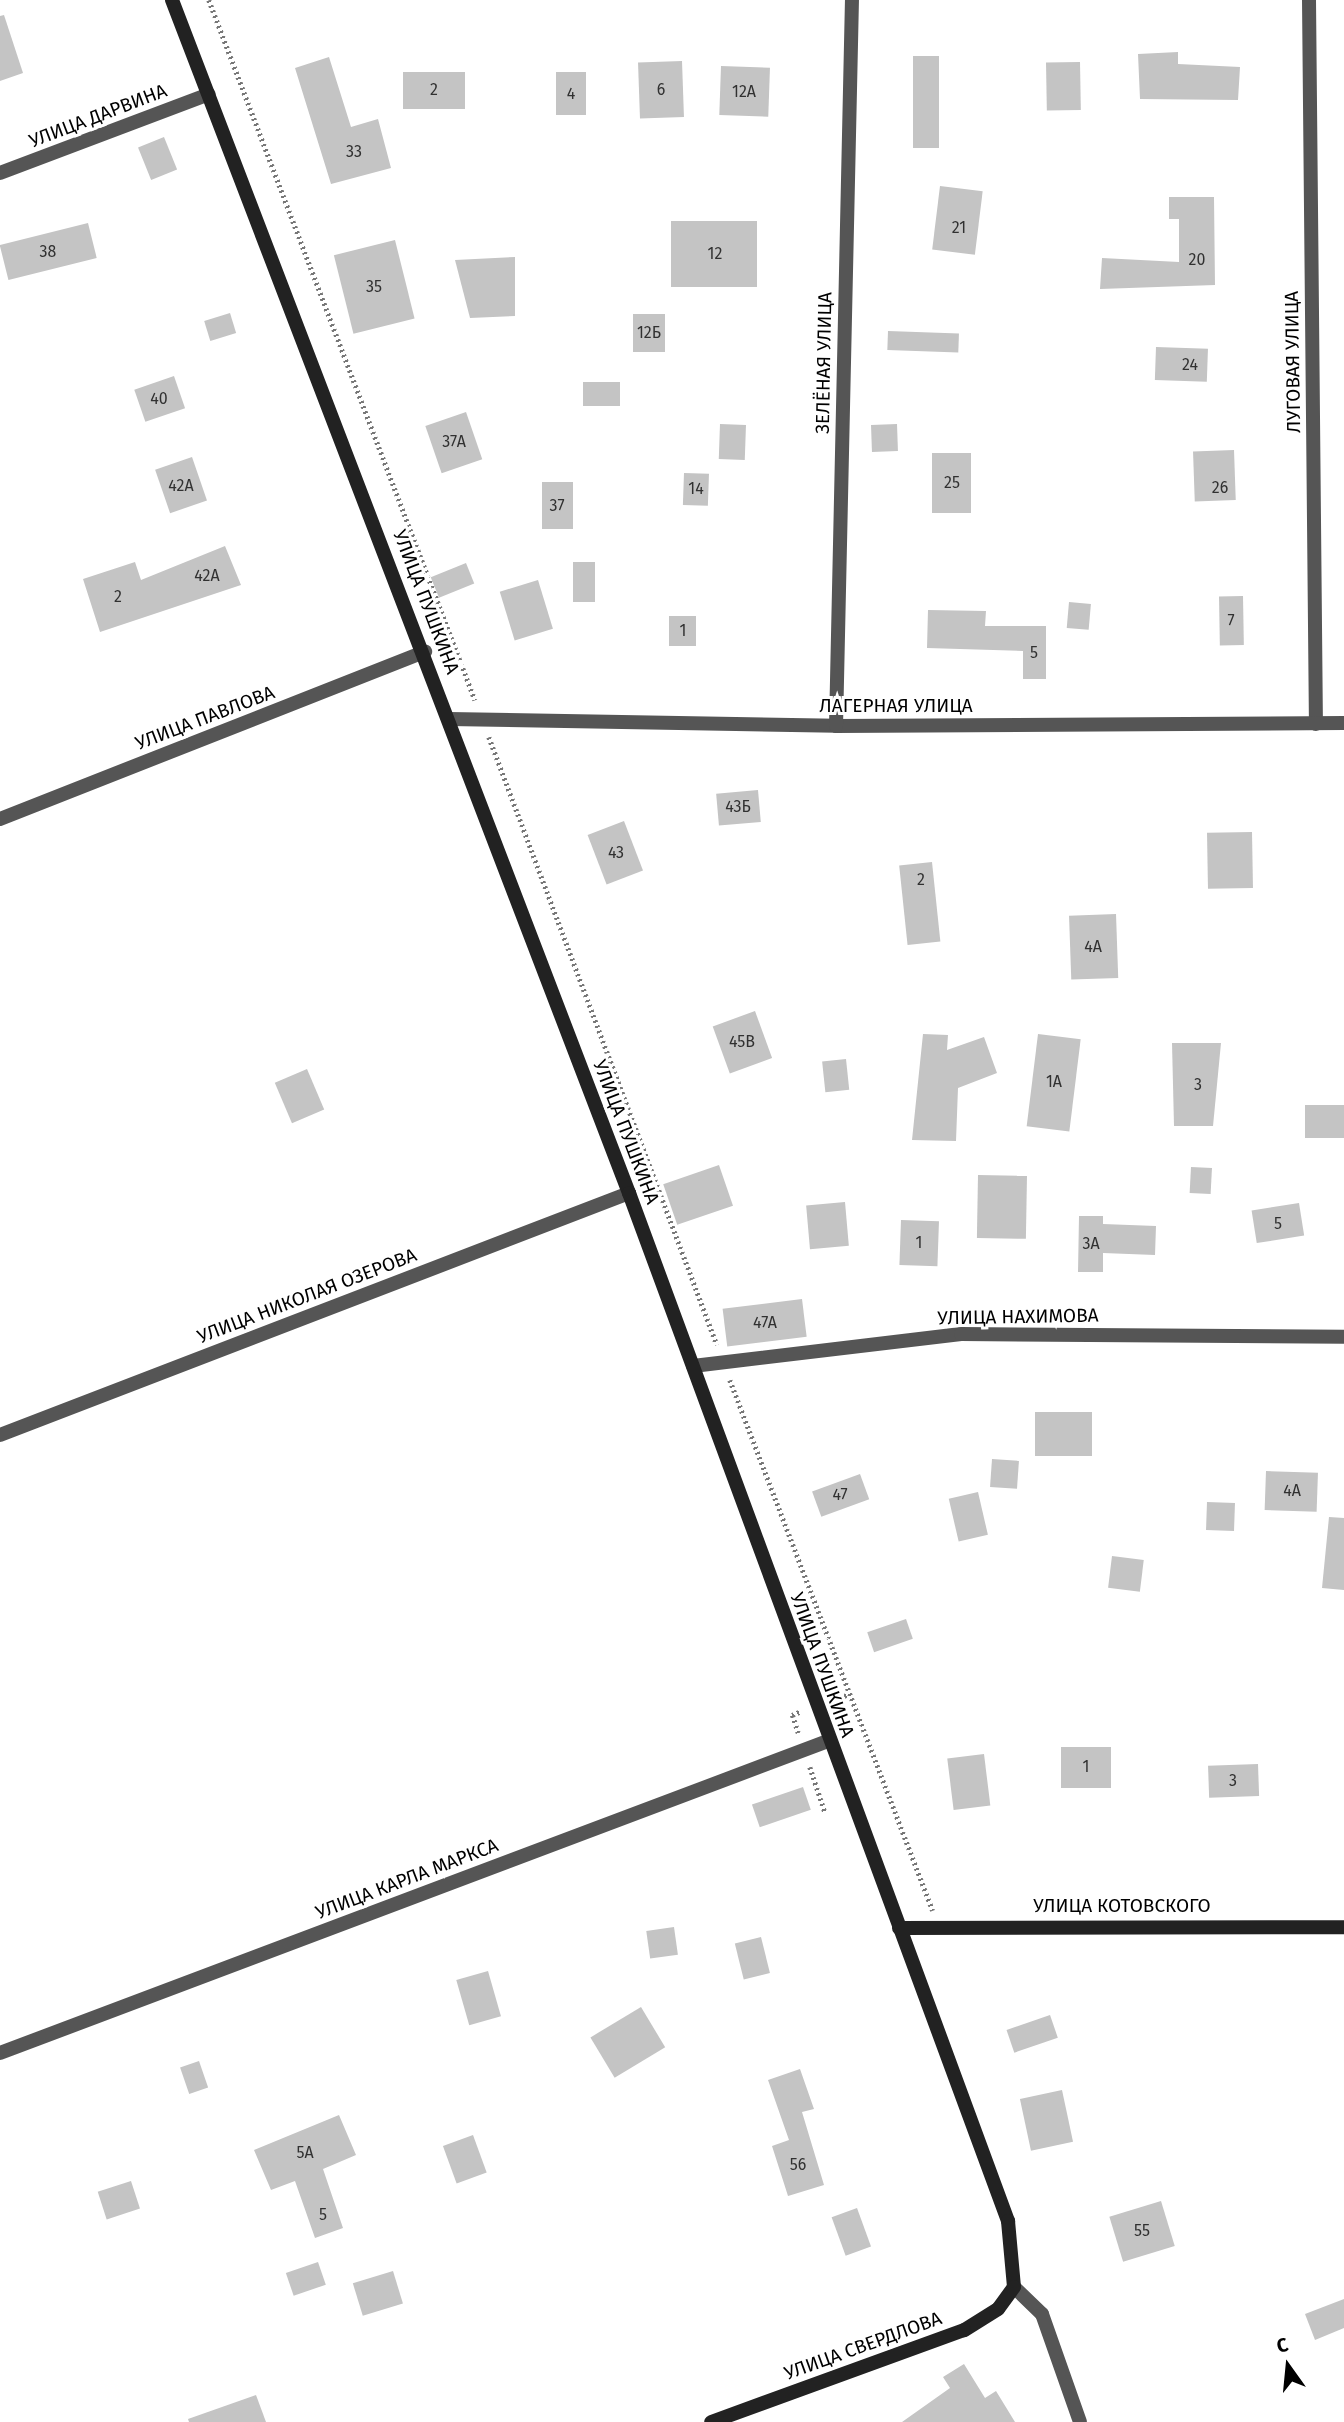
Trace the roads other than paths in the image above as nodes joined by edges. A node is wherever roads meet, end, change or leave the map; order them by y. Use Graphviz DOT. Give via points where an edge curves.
graph roads {
  1 [pos="172,0"];
  2 [pos="852,0"];
  3 [pos="1309,0"];
  4 [pos="209,94"];
  5 [pos="0,173"];
  6 [pos="425,652"];
  7 [pos="449,719"];
  8 [pos="1344,723"];
  9 [pos="1316,724"];
  10 [pos="835,726"];
  11 [pos="0,819"];
  12 [pos="629,1193"];
  13 [pos="1344,1337"];
  14 [pos="693,1366"];
  15 [pos="0,1435"];
  16 [pos="828,1741"];
  17 [pos="1344,1927"];
  18 [pos="899,1928"];
  19 [pos="0,2053"];
  20 [pos="1014,2287"];
  21 [pos="711,2422"];
  22 [pos="1080,2422"];
  1 -- 4 [label="main road, УЛИЦА ПУШКИНА"];
  2 -- 10 [label="street, ЗЕЛЁНАЯ УЛИЦА"];
  3 -- 9 [label="street, ЛУГОВАЯ УЛИЦА"];
  4 -- 5 [label="street, УЛИЦА ДАРВИНА"];
  4 -- 6 [label="main road, УЛИЦА ПУШКИНА"];
  6 -- 7 [label="main road, УЛИЦА ПУШКИНА"];
  6 -- 11 [label="street, УЛИЦА ПАВЛОВА"];
  7 -- 10 [label="street, ЛАГЕРНАЯ УЛИЦА"];
  7 -- 12 [label="main road, УЛИЦА ПУШКИНА"];
  8 -- 9 [label="street, ЛАГЕРНАЯ УЛИЦА"];
  9 -- 10 [label="street, ЛАГЕРНАЯ УЛИЦА"];
  12 -- 14 [label="main road, УЛИЦА ПУШКИНА"];
  12 -- 15 [label="street, УЛИЦА НИКОЛАЯ ОЗЕРОВА"];
  13 -- 14 [label="street, УЛИЦА НАХИМОВА" via="961,1334"];
  14 -- 16 [label="main road, УЛИЦА ПУШКИНА"];
  16 -- 18 [label="main road, УЛИЦА ПУШКИНА"];
  16 -- 19 [label="street, УЛИЦА КАРЛА МАРКСА"];
  17 -- 18 [label="main road, УЛИЦА КОТОВСКОГО"];
  18 -- 20 [label="main road, УЛИЦА ПУШКИНА" via="1007,2221"];
  20 -- 21 [label="main road, УЛИЦА СВЕРДЛОВА" via="998,2309 964,2330"];
  20 -- 22 [label="street" via="1042,2314"];
}
